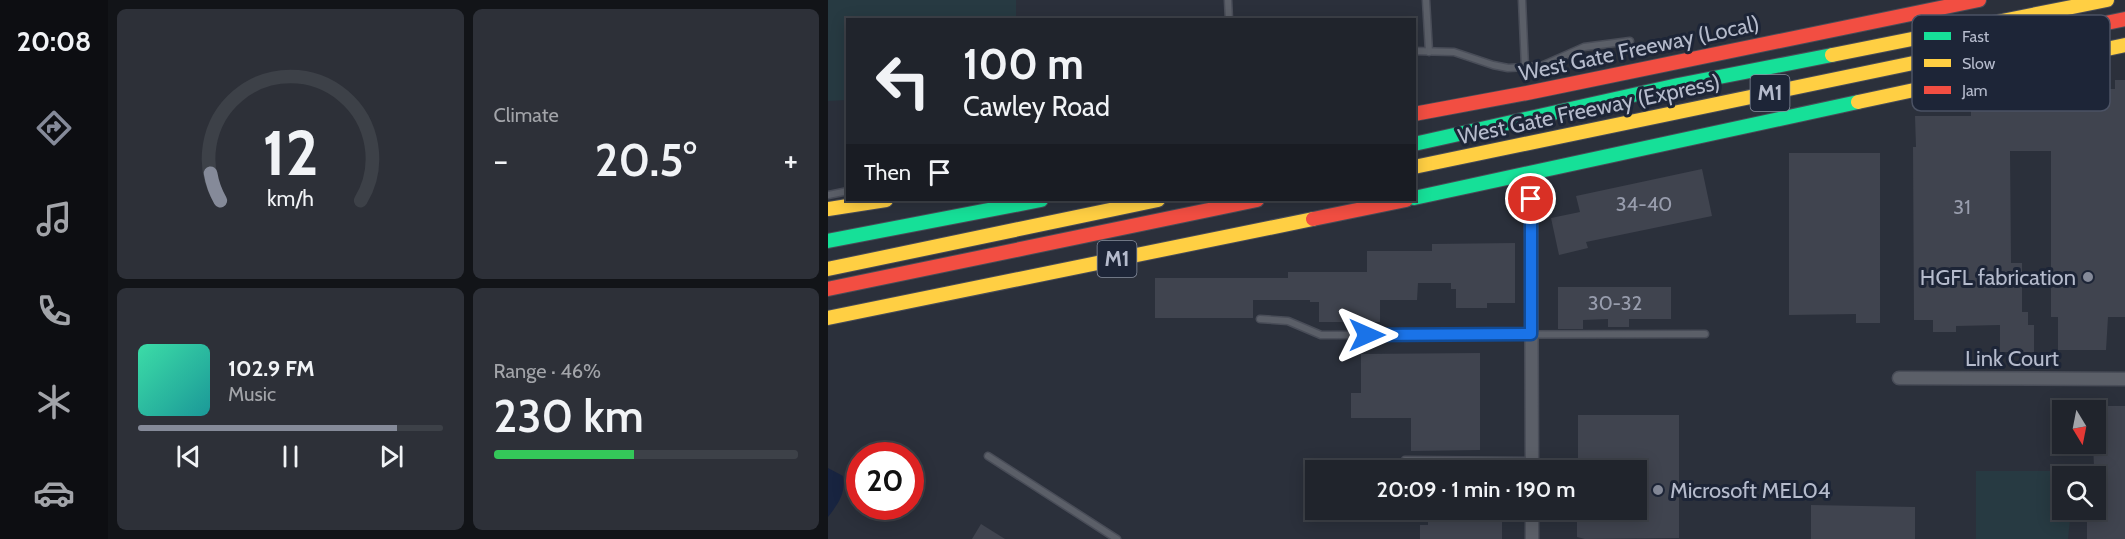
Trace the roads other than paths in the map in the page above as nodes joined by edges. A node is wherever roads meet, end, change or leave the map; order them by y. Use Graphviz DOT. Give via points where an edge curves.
graph roads {
  1 [pos="1228,0"];
  2 [pos="1426,0"];
  3 [pos="1522,0"];
  4 [pos="1978,0"];
  5 [pos="2107,0"];
  6 [pos="2031,15"];
  7 [pos="1229,18"];
  8 [pos="2125,19"];
  9 [pos="2110,22"];
  10 [pos="1912,39"];
  11 [pos="1630,41"];
  12 [pos="2125,45"];
  13 [pos="2110,48"];
  14 [pos="1416,51"];
  15 [pos="1429,52"];
  16 [pos="2125,54"];
  17 [pos="2110,56"];
  18 [pos="1912,63"];
  19 [pos="1525,67"];
  20 [pos="1912,92"];
  21 [pos="1416,114"];
  22 [pos="1416,144"];
  23 [pos="1416,167"];
  24 [pos="846,191"];
  25 [pos="828,195"];
  26 [pos="1416,198"];
  27 [pos="1531,199"];
  28 [pos="880,201"];
  29 [pos="1036,201"];
  30 [pos="1153,201"];
  31 [pos="1252,201"];
  32 [pos="1401,201"];
  33 [pos="828,209"];
  34 [pos="828,241"];
  35 [pos="828,269"];
  36 [pos="828,289"];
  37 [pos="828,318"];
  38 [pos="1260,319"];
  39 [pos="1531,334"];
  40 [pos="1705,334"];
  41 [pos="1899,378"];
  42 [pos="2125,379"];
  43 [pos="988,456"];
  44 [pos="1532,460"];
  45 [pos="1532,520"];
  46 [pos="1117,539"];
  47 [pos="1532,539"];
  1 -- 7 [label="lane"];
  2 -- 15 [label="lane"];
  3 -- 19 [label="lane"];
  4 -- 21 [label="highway, West Gate Freeway (Local) / M1"];
  5 -- 6 [label="highway, West Gate Freeway (Express) / M1"];
  8 -- 9 [label="highway, West Gate Freeway (Express) / M1"];
  10 -- 22 [label="highway, West Gate Freeway (Express) / M1" via="1678,85"];
  11 -- 19 [label="lane" via="1584,47 1554,62"];
  12 -- 13 [label="highway, M1"];
  14 -- 15 [label="lane"];
  15 -- 19 [label="lane" via="1454,52 1493,65"];
  16 -- 17 [label="highway"];
  18 -- 23 [label="highway, West Gate Freeway (Express) / M1"];
  20 -- 26 [label="highway, M1"];
  24 -- 25 [label="lane"];
  27 -- 39 [label="street"];
  28 -- 33 [label="highway"];
  29 -- 34 [label="highway"];
  30 -- 35 [label="highway, M1"];
  31 -- 36 [label="highway, M1"];
  32 -- 37 [label="highway, M1"];
  38 -- 39 [label="lane" via="1288,321 1321,335"];
  39 -- 40 [label="lane"];
  39 -- 44 [label="street"];
  41 -- 42 [label="street, Link Court"];
  43 -- 46 [label="lane"];
  45 -- 47 [label="street"];
}
